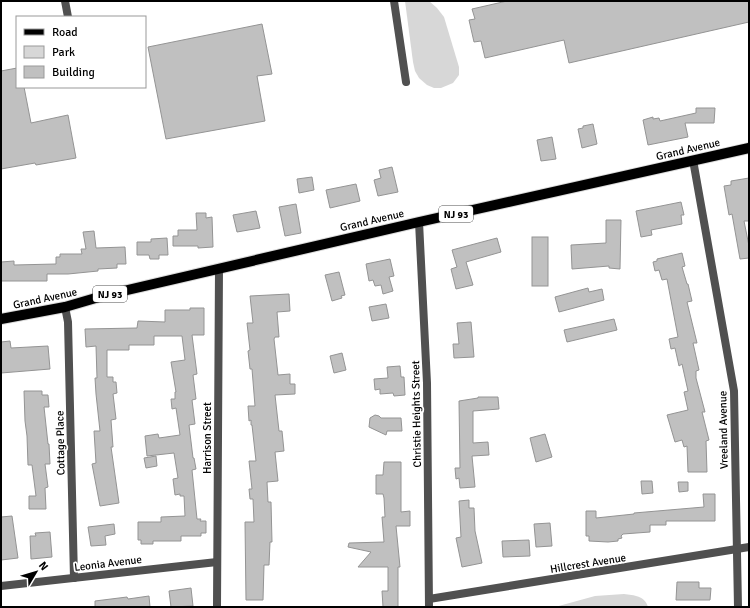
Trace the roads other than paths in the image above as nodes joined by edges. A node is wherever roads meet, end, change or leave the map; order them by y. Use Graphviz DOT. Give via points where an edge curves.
graph roads {
  1 [pos="65,1"];
  2 [pos="394,1"];
  3 [pos="68,16"];
  4 [pos="406,82"];
  5 [pos="749,148"];
  6 [pos="693,160"];
  7 [pos="419,222"];
  8 [pos="219,269"];
  9 [pos="66,307"];
  10 [pos="1,319"];
  11 [pos="749,547"];
  12 [pos="737,549"];
  13 [pos="217,562"];
  14 [pos="74,578"];
  15 [pos="1,586"];
  16 [pos="429,603"];
  17 [pos="217,607"];
  18 [pos="738,607"];
  1 -- 3 [label="street"];
  2 -- 4 [label="street"];
  5 -- 6 [label="main road, Grand Avenue / NJ 93"];
  6 -- 7 [label="main road, Grand Avenue / NJ 93"];
  6 -- 12 [label="street, Vreeland Avenue" via="734,391"];
  7 -- 8 [label="main road, Grand Avenue / NJ 93"];
  7 -- 16 [label="street, Christie Heights Street" via="427,383"];
  8 -- 9 [label="main road, Grand Avenue / NJ 93" via="106,295"];
  8 -- 13 [label="street, Harrison Street"];
  9 -- 10 [label="main road, Grand Avenue / NJ 93"];
  9 -- 14 [label="street, Cottage Place"];
  11 -- 12 [label="street, Hillcrest Avenue"];
  12 -- 16 [label="street, Hillcrest Avenue"];
  12 -- 18 [label="street, Vreeland Avenue"];
  13 -- 14 [label="street, Leonia Avenue"];
  13 -- 17 [label="street, Harrison Street"];
  14 -- 15 [label="street, Leonia Avenue"];
}
